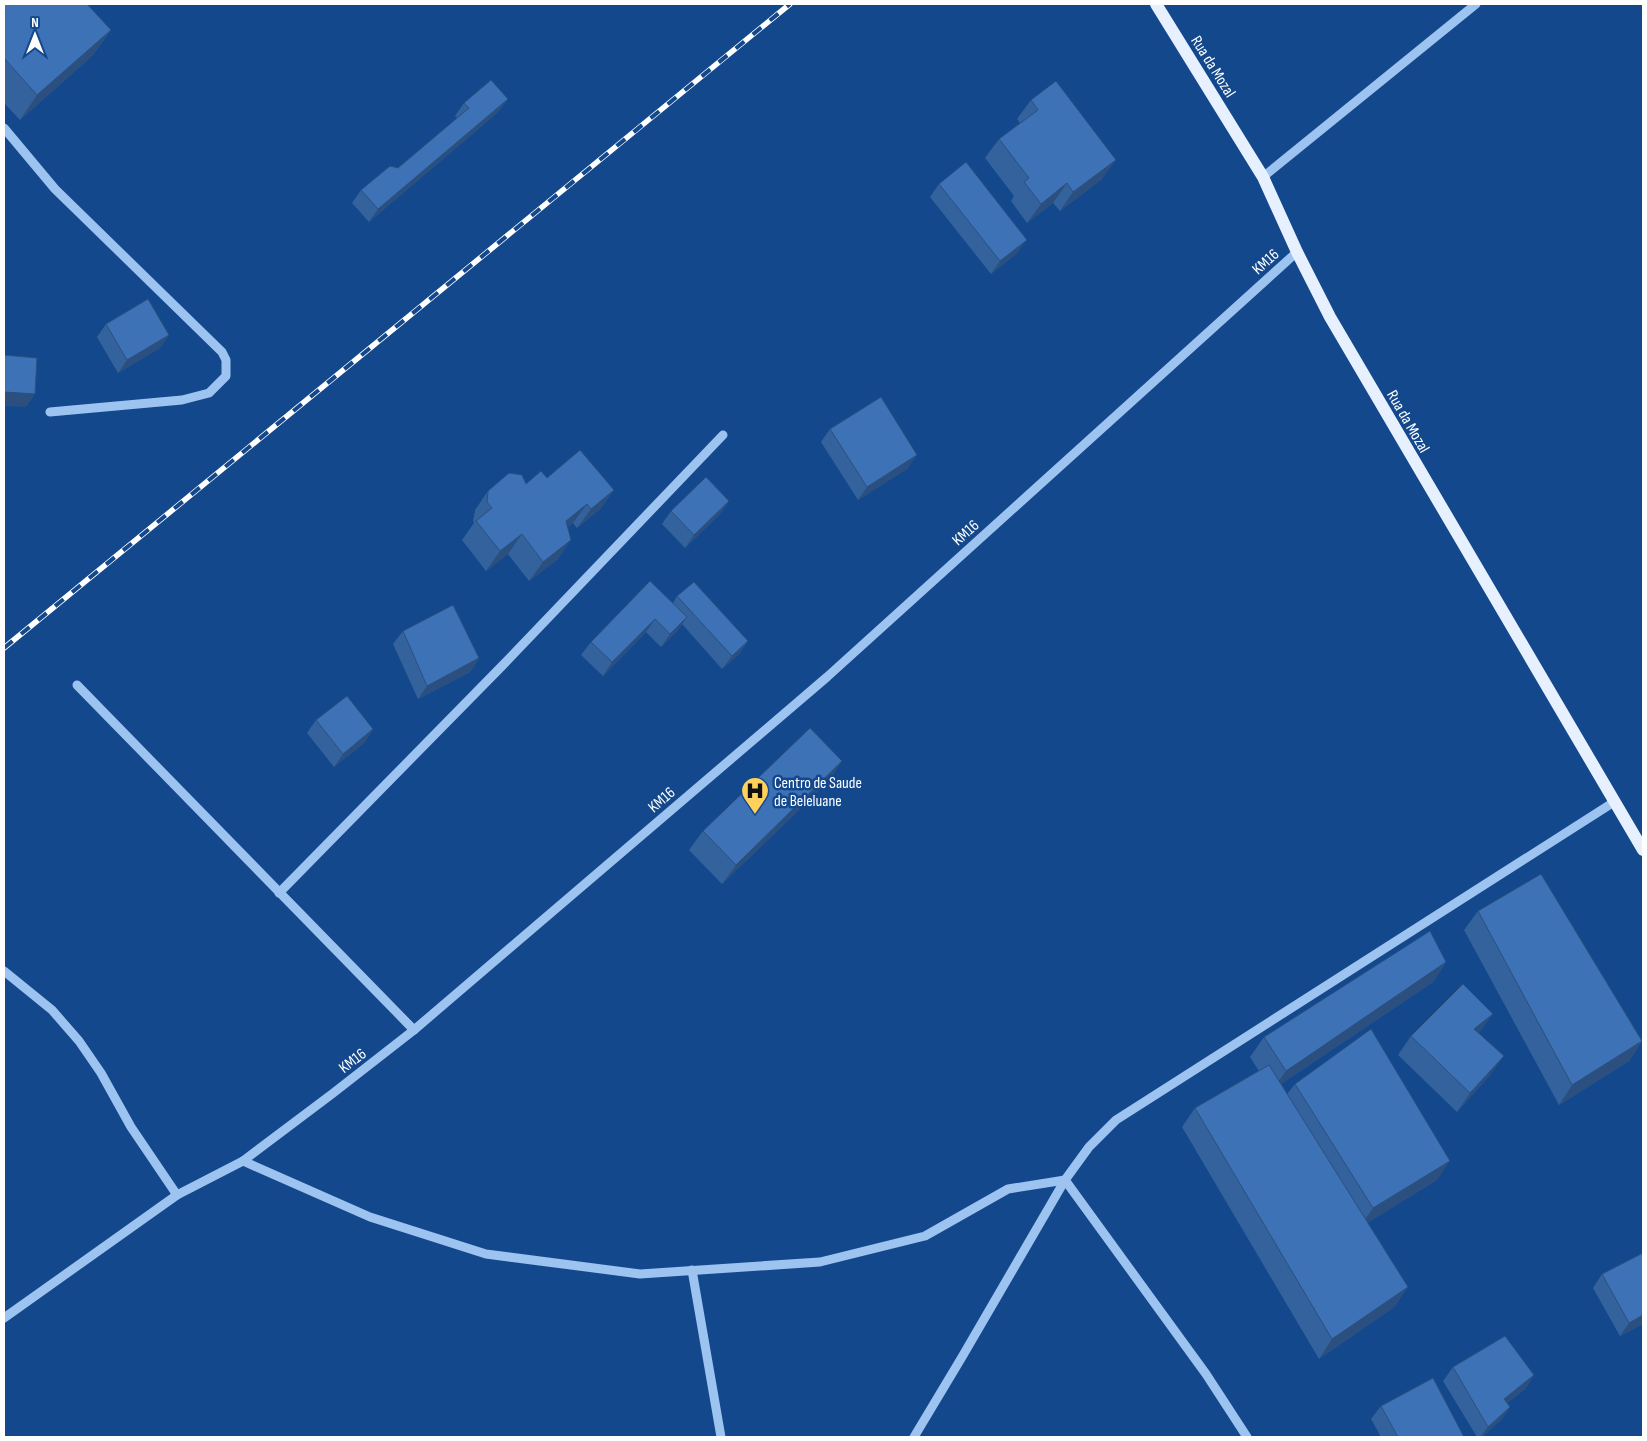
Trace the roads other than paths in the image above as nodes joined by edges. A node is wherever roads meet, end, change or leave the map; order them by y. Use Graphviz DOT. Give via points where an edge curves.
graph roads {
  1 [pos="1156,4"];
  2 [pos="1476,4"];
  3 [pos="4,128"];
  4 [pos="1263,177"];
  5 [pos="1297,252"];
  6 [pos="50,412"];
  7 [pos="723,435"];
  8 [pos="77,685"];
  9 [pos="1614,802"];
  10 [pos="1643,850"];
  11 [pos="278,893"];
  12 [pos="4,971"];
  13 [pos="414,1030"];
  14 [pos="242,1161"];
  15 [pos="1065,1180"];
  16 [pos="177,1195"];
  17 [pos="692,1270"];
  18 [pos="4,1318"];
  19 [pos="722,1437"];
  20 [pos="914,1437"];
  21 [pos="1247,1437"];
  1 -- 4 [label="main road, Rua da Mozal"];
  2 -- 4 [label="street"];
  3 -- 6 [label="street" via="55,189 222,352 226,360 226,376 209,393 182,400"];
  4 -- 5 [label="main road, Rua da Mozal"];
  5 -- 9 [label="main road, Rua da Mozal" via="1330,317"];
  5 -- 13 [label="street, KM16" via="827,677"];
  7 -- 11 [label="street"];
  8 -- 11 [label="street"];
  9 -- 10 [label="main road, Rua da Mozal"];
  9 -- 15 [label="street" via="1116,1120 1089,1147"];
  11 -- 13 [label="street"];
  12 -- 16 [label="street" via="52,1010 79,1040 131,1127"];
  13 -- 14 [label="street, KM16"];
  14 -- 16 [label="street, KM16"];
  14 -- 17 [label="street" via="370,1217 486,1254 640,1274"];
  15 -- 17 [label="street" via="1008,1189 925,1236 820,1262"];
  15 -- 20 [label="street"];
  15 -- 21 [label="street" via="1206,1374"];
  16 -- 18 [label="street, KM16"];
  17 -- 19 [label="street"];
}
